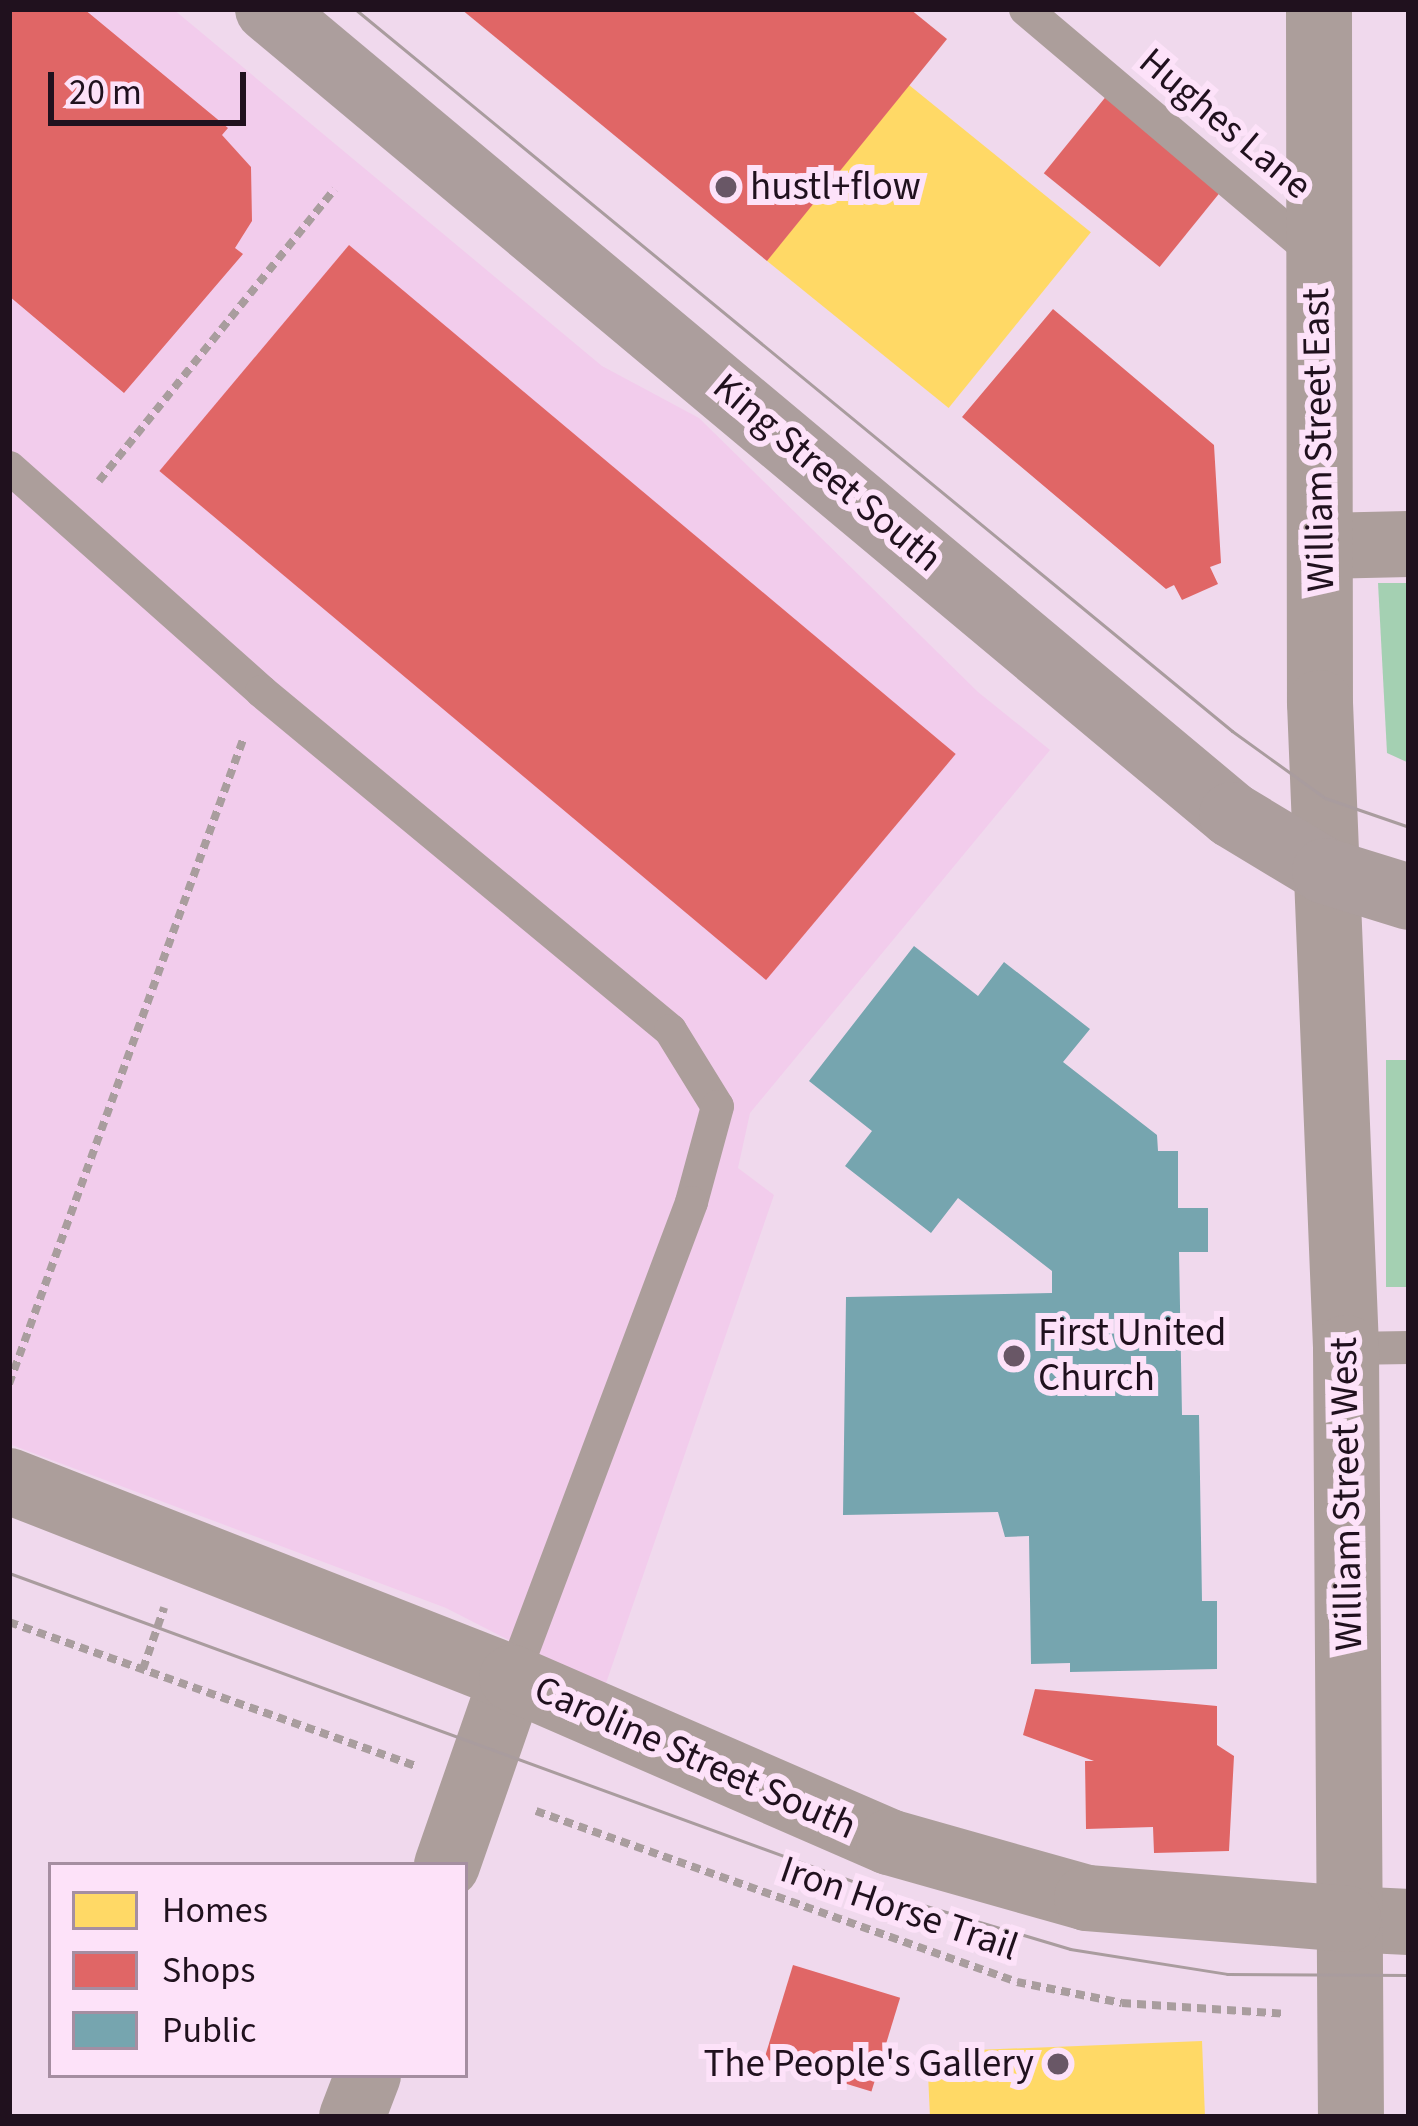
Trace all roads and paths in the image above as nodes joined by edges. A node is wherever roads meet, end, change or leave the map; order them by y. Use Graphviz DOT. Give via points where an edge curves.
graph roads {
  1 [pos="268,9"];
  2 [pos="1025,9"];
  3 [pos="1319,9"];
  4 [pos="335,189"];
  5 [pos="1317,256"];
  6 [pos="9,467"];
  7 [pos="72,515"];
  8 [pos="1409,544"];
  9 [pos="1321,546"];
  10 [pos="261,691"];
  11 [pos="1325,871"];
  12 [pos="1409,897"];
  13 [pos="1378,1348"];
  14 [pos="9,1384"];
  15 [pos="9,1481"];
  16 [pos="170,1590"];
  17 [pos="9,1622"];
  18 [pos="143,1670"];
  19 [pos="512,1678"];
  20 [pos="419,1767"];
  21 [pos="528,1808"];
  22 [pos="448,1862"];
  23 [pos="1379,1921"];
  24 [pos="1264,2014"];
  25 [pos="367,2078"];
  26 [pos="352,2117"];
  27 [pos="1351,2117"];
  1 -- 11 [label="main road, King Street South" via="1232,815"];
  2 -- 5 [label="lane, Hughes Lane"];
  3 -- 5 [label="street, William Street East"];
  4 -- 7 [label="path"];
  5 -- 9 [label="street, William Street East"];
  6 -- 7 [label="lane"];
  7 -- 10 [label="lane"];
  8 -- 9 [label="street"];
  9 -- 11 [label="street, William Street East"];
  10 -- 14 [label="path"];
  10 -- 19 [label="lane" via="670,1030 717,1106 691,1202"];
  11 -- 12 [label="main road, King Street South"];
  11 -- 13 [label="street, William Street West"];
  13 -- 23 [label="street, William Street West"];
  15 -- 19 [label="street, Caroline Street South"];
  16 -- 18 [label="path"];
  17 -- 18 [label="path"];
  18 -- 20 [label="path"];
  19 -- 22 [label="street"];
  19 -- 23 [label="street, Caroline Street South" via="889,1842 1087,1898"];
  21 -- 24 [label="path, Iron Horse Trail" via="974,1970 1122,2003"];
  23 -- 27 [label="street, William Street West"];
  25 -- 26 [label="street"];
}
